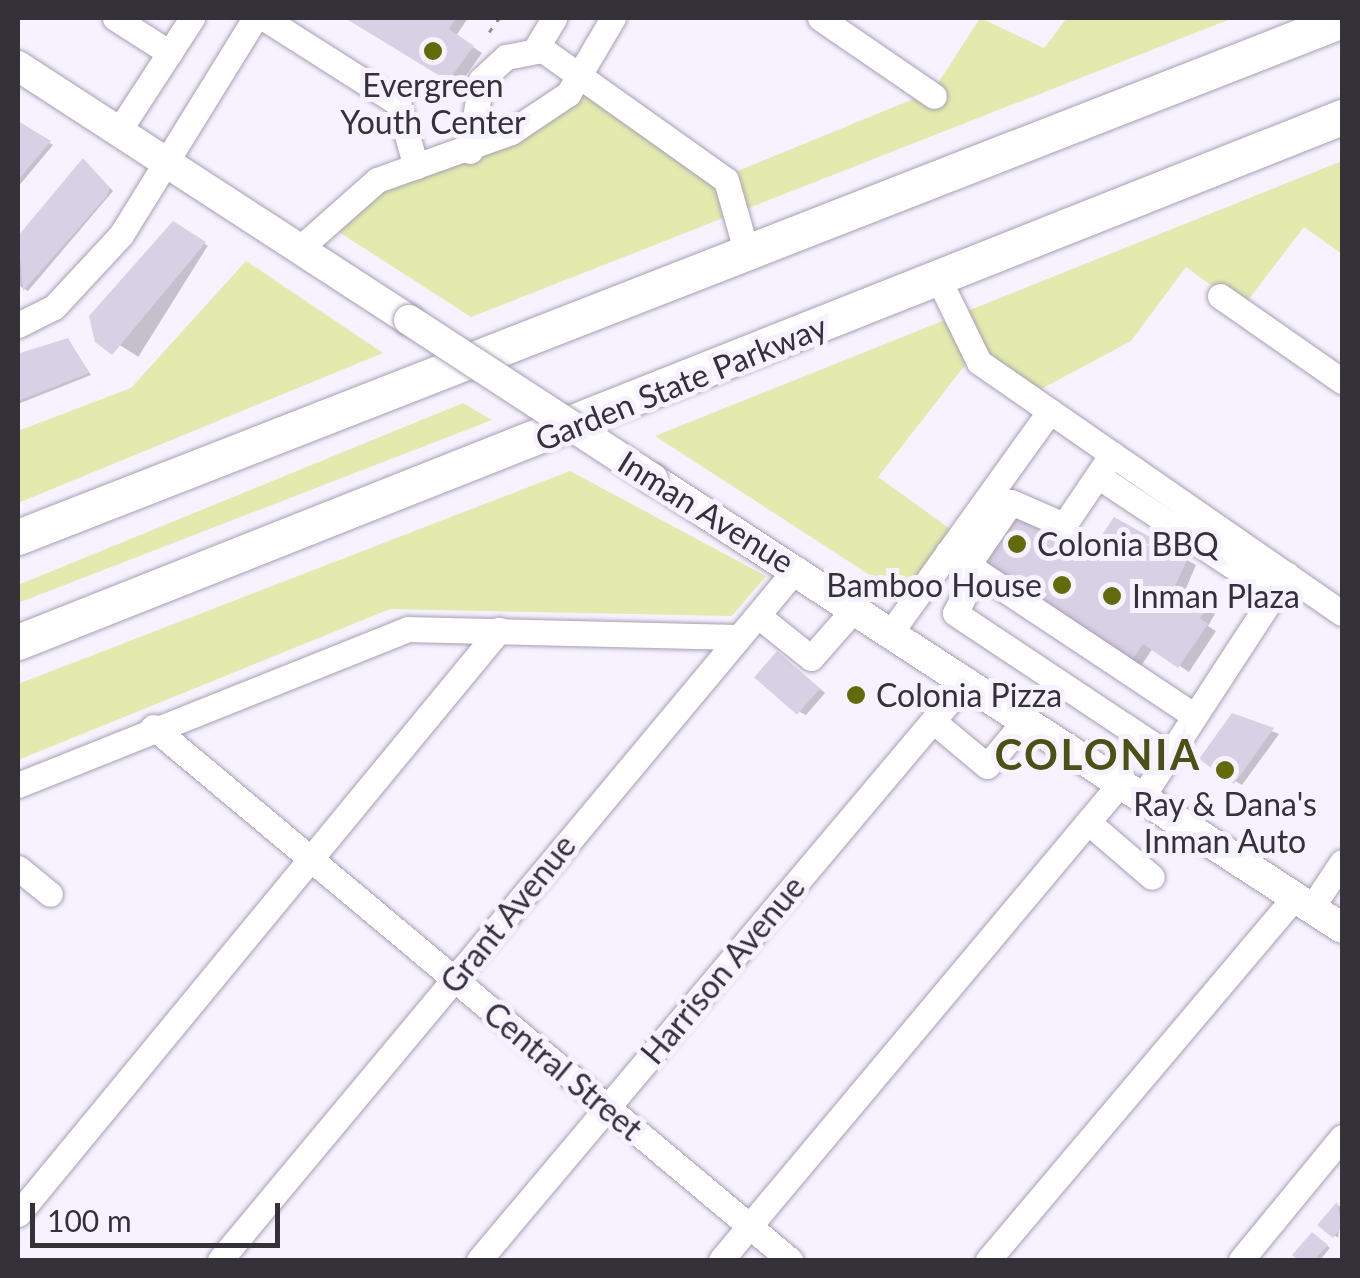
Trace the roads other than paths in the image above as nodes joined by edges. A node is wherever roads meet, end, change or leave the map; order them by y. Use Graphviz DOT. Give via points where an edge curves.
graph roads {
  1 [pos="115,18"];
  2 [pos="192,18"];
  3 [pos="255,18"];
  4 [pos="264,18"];
  5 [pos="554,18"];
  6 [pos="613,18"];
  7 [pos="820,18"];
  8 [pos="1342,20"];
  9 [pos="535,50"];
  10 [pos="170,53"];
  11 [pos="18,66"];
  12 [pos="583,74"];
  13 [pos="934,96"];
  14 [pos="1342,117"];
  15 [pos="118,132"];
  16 [pos="470,151"];
  17 [pos="165,162"];
  18 [pos="416,167"];
  19 [pos="299,249"];
  20 [pos="746,250"];
  21 [pos="938,278"];
  22 [pos="1220,296"];
  23 [pos="18,324"];
  24 [pos="1342,381"];
  25 [pos="1050,412"];
  26 [pos="1105,465"];
  27 [pos="18,537"];
  28 [pos="964,563"];
  29 [pos="796,569"];
  30 [pos="1280,584"];
  31 [pos="855,608"];
  32 [pos="1342,613"];
  33 [pos="760,618"];
  34 [pos="499,630"];
  35 [pos="891,632"];
  36 [pos="735,637"];
  37 [pos="18,642"];
  38 [pos="967,680"];
  39 [pos="1195,716"];
  40 [pos="1026,718"];
  41 [pos="933,721"];
  42 [pos="152,727"];
  43 [pos="1169,755"];
  44 [pos="18,785"];
  45 [pos="1134,787"];
  46 [pos="1088,822"];
  47 [pos="310,859"];
  48 [pos="1342,862"];
  49 [pos="18,868"];
  50 [pos="1152,877"];
  51 [pos="50,894"];
  52 [pos="1304,902"];
  53 [pos="1342,928"];
  54 [pos="454,979"];
  55 [pos="608,1108"];
  56 [pos="1342,1137"];
  57 [pos="18,1214"];
  58 [pos="749,1226"];
  59 [pos="220,1260"];
  60 [pos="479,1260"];
  61 [pos="721,1260"];
  62 [pos="790,1260"];
  63 [pos="988,1260"];
  64 [pos="1241,1260"];
  1 -- 10 [label="street"];
  2 -- 10 [label="street"];
  3 -- 17 [label="street"];
  4 -- 18 [label="street" via="398,103"];
  5 -- 9 [label="street"];
  6 -- 12 [label="street"];
  7 -- 13 [label="street"];
  8 -- 20 [label="highway"];
  9 -- 12 [label="street"];
  9 -- 16 [label="street" via="506,57 482,80"];
  10 -- 15 [label="street"];
  11 -- 15 [label="main road, Inman Avenue"];
  12 -- 16 [label="street" via="539,115"];
  12 -- 20 [label="street" via="716,174 735,198"];
  14 -- 21 [label="highway, Garden State Parkway"];
  15 -- 17 [label="main road, Inman Avenue"];
  16 -- 18 [label="street"];
  17 -- 19 [label="main road, Inman Avenue"];
  17 -- 23 [label="street" via="121,234 54,307"];
  18 -- 19 [label="street" via="377,180"];
  19 -- 29 [label="main road, Inman Avenue, bridge"];
  20 -- 27 [label="highway"];
  21 -- 25 [label="street" via="979,362"];
  21 -- 37 [label="highway, Garden State Parkway"];
  22 -- 24 [label="street"];
  25 -- 26 [label="street"];
  25 -- 28 [label="street"];
  26 -- 28 [label="street" via="1064,525 1011,502"];
  26 -- 30 [label="street"];
  28 -- 35 [label="street"];
  28 -- 39 [label="street"];
  28 -- 43 [label="street" via="955,614"];
  29 -- 31 [label="main road, Inman Avenue"];
  29 -- 33 [label="street, Grant Avenue"];
  30 -- 32 [label="street"];
  30 -- 39 [label="street"];
  31 -- 33 [label="street" via="811,658"];
  31 -- 35 [label="main road, Inman Avenue"];
  33 -- 36 [label="street, Grant Avenue"];
  34 -- 36 [label="street"];
  34 -- 42 [label="street" via="408,629"];
  34 -- 47 [label="street"];
  35 -- 38 [label="main road, Inman Avenue"];
  36 -- 54 [label="street, Grant Avenue"];
  38 -- 40 [label="main road, Inman Avenue"];
  38 -- 41 [label="street, Harrison Avenue"];
  39 -- 43 [label="street"];
  40 -- 41 [label="street" via="987,766"];
  40 -- 45 [label="main road, Inman Avenue"];
  41 -- 55 [label="street, Harrison Avenue"];
  42 -- 44 [label="street"];
  42 -- 47 [label="street, Central Street"];
  43 -- 45 [label="street"];
  45 -- 46 [label="street"];
  45 -- 52 [label="main road, Inman Avenue"];
  46 -- 50 [label="street"];
  46 -- 58 [label="street"];
  47 -- 54 [label="street, Central Street"];
  47 -- 57 [label="street"];
  48 -- 52 [label="street"];
  49 -- 51 [label="street"];
  52 -- 53 [label="main road, Inman Avenue"];
  52 -- 63 [label="street"];
  54 -- 55 [label="street, Central Street"];
  54 -- 59 [label="street, Grant Avenue"];
  55 -- 58 [label="street, Central Street"];
  55 -- 60 [label="street, Harrison Avenue"];
  56 -- 64 [label="street"];
  58 -- 61 [label="street"];
  58 -- 62 [label="street, Central Street"];
}
